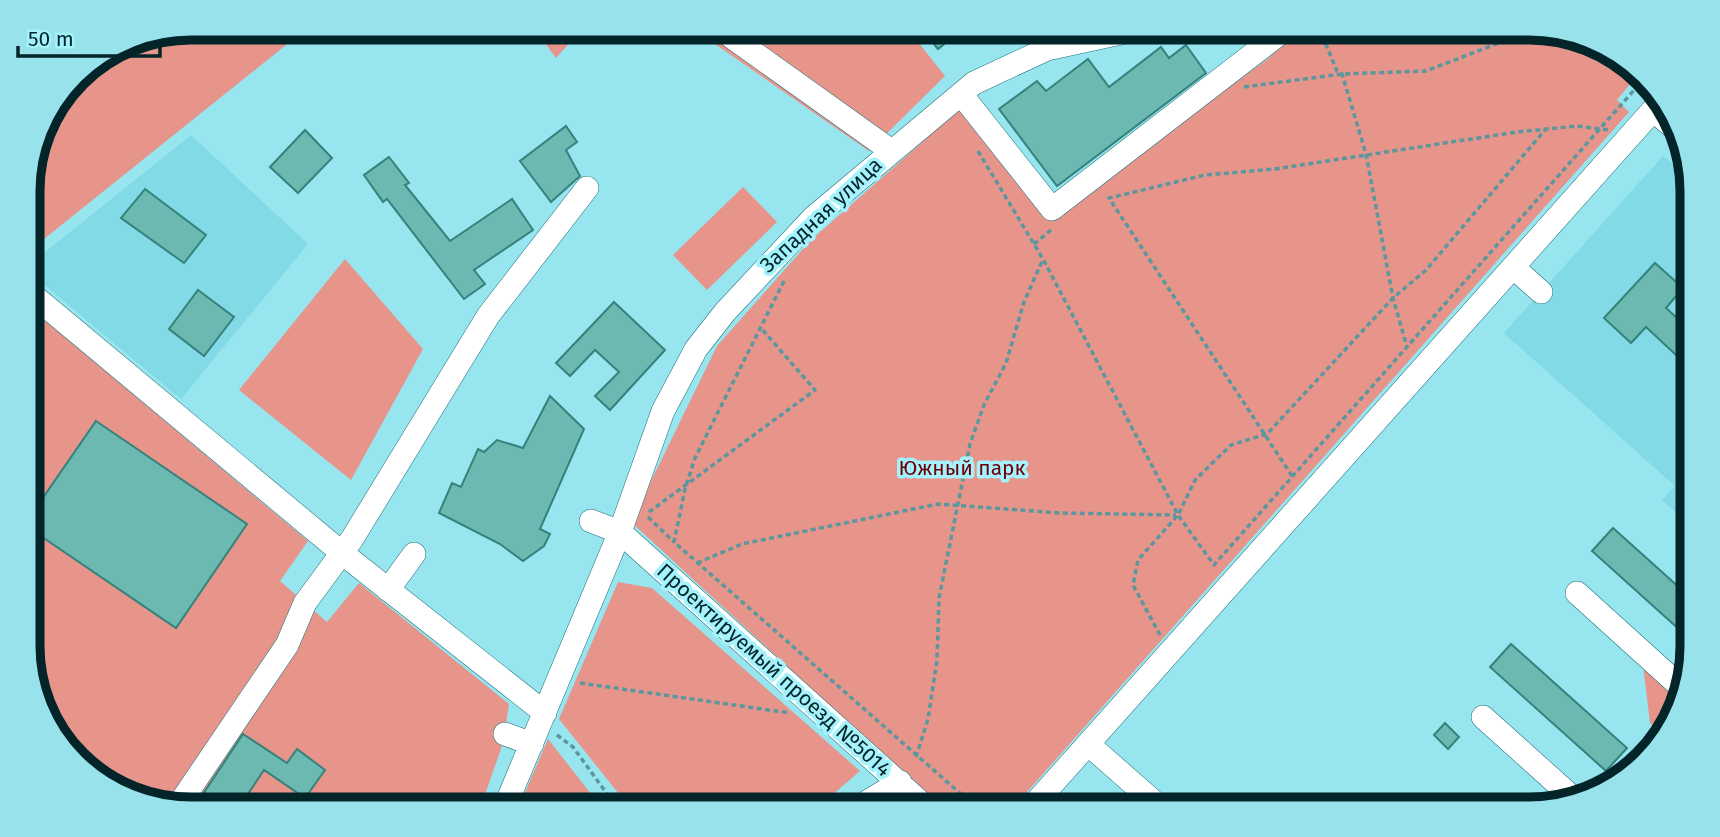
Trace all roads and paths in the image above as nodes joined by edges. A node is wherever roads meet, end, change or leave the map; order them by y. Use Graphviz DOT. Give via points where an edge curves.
graph roads {
  1 [pos="1043,40"];
  2 [pos="1087,40"];
  3 [pos="1271,40"];
  4 [pos="1324,40"];
  5 [pos="1506,40"];
  6 [pos="737,41"];
  7 [pos="1047,49"];
  8 [pos="1342,75"];
  9 [pos="1637,87"];
  10 [pos="1231,88"];
  11 [pos="961,94"];
  12 [pos="1658,114"];
  13 [pos="1546,129"];
  14 [pos="1600,129"];
  15 [pos="1632,133"];
  16 [pos="972,142"];
  17 [pos="890,150"];
  18 [pos="1366,154"];
  19 [pos="587,188"];
  20 [pos="1056,226"];
  21 [pos="1034,244"];
  22 [pos="1043,259"];
  23 [pos="1513,267"];
  24 [pos="785,280"];
  25 [pos="1541,292"];
  26 [pos="1393,298"];
  27 [pos="41,301"];
  28 [pos="761,328"];
  29 [pos="1408,347"];
  30 [pos="1267,434"];
  31 [pos="1293,476"];
  32 [pos="685,489"];
  33 [pos="1306,499"];
  34 [pos="958,503"];
  35 [pos="646,515"];
  36 [pos="1178,515"];
  37 [pos="591,521"];
  38 [pos="620,532"];
  39 [pos="674,542"];
  40 [pos="342,553"];
  41 [pos="414,554"];
  42 [pos="697,563"];
  43 [pos="388,590"];
  44 [pos="1577,593"];
  45 [pos="1161,638"];
  46 [pos="571,681"];
  47 [pos="1675,682"];
  48 [pos="545,713"];
  49 [pos="1483,717"];
  50 [pos="828,718"];
  51 [pos="505,734"];
  52 [pos="557,735"];
  53 [pos="532,744"];
  54 [pos="1096,750"];
  55 [pos="916,757"];
  56 [pos="900,782"];
  57 [pos="1566,792"];
  58 [pos="185,796"];
  59 [pos="876,796"];
  60 [pos="915,796"];
  61 [pos="963,796"];
  62 [pos="1044,796"];
  63 [pos="1148,796"];
  64 [pos="509,797"];
  65 [pos="609,797"];
  1 -- 7 [label="street"];
  2 -- 7 [label="street, Западная улица"];
  3 -- 11 [label="street" via="1052,209"];
  4 -- 8 [label="path"];
  5 -- 8 [label="path" via="1426,71"];
  6 -- 17 [label="street"];
  7 -- 11 [label="street, Западная улица"];
  8 -- 10 [label="path"];
  8 -- 18 [label="path"];
  9 -- 14 [label="path"];
  11 -- 17 [label="street, Западная улица"];
  12 -- 15 [label="street" via="1653,110"];
  13 -- 14 [label="path"];
  13 -- 18 [label="path"];
  13 -- 26 [label="path" via="1426,270"];
  14 -- 15 [label="path"];
  14 -- 29 [label="path"];
  15 -- 23 [label="street"];
  16 -- 21 [label="path"];
  17 -- 38 [label="street, Западная улица" via="760,271 696,349 663,411"];
  18 -- 26 [label="path"];
  18 -- 30 [label="path" via="1205,175 1109,198"];
  19 -- 40 [label="street" via="488,316"];
  20 -- 21 [label="path"];
  21 -- 22 [label="path"];
  22 -- 34 [label="path" via="1006,363 970,444"];
  22 -- 36 [label="path"];
  23 -- 25 [label="street"];
  23 -- 33 [label="street"];
  24 -- 28 [label="path"];
  26 -- 29 [label="path"];
  26 -- 30 [label="path"];
  27 -- 40 [label="street" via="126,363"];
  28 -- 32 [label="path" via="695,458"];
  28 -- 32 [label="path" via="815,390"];
  29 -- 31 [label="path"];
  30 -- 31 [label="path"];
  30 -- 36 [label="path" via="1231,445 1195,480"];
  31 -- 33 [label="path"];
  31 -- 36 [label="path" via="1214,565"];
  32 -- 35 [label="path"];
  32 -- 39 [label="path"];
  33 -- 54 [label="street"];
  34 -- 36 [label="path" via="1060,513"];
  34 -- 42 [label="path" via="742,544"];
  34 -- 55 [label="path" via="939,598 937,660 928,719"];
  35 -- 38 [label="path"];
  35 -- 39 [label="path"];
  36 -- 45 [label="path" via="1138,560 1133,585"];
  37 -- 38 [label="street"];
  38 -- 48 [label="street, Западная улица"];
  38 -- 50 [label="street, Проектируемый проезд №5014"];
  39 -- 42 [label="path"];
  40 -- 43 [label="street"];
  40 -- 58 [label="street" via="305,603 288,645"];
  41 -- 43 [label="street"];
  42 -- 55 [label="path"];
  43 -- 48 [label="street"];
  44 -- 47 [label="street"];
  46 -- 50 [label="path"];
  48 -- 53 [label="street, Западная улица"];
  49 -- 57 [label="street"];
  50 -- 56 [label="street, Проектируемый проезд №5014"];
  51 -- 53 [label="street"];
  52 -- 65 [label="path" via="573,747"];
  53 -- 64 [label="street, Западная улица"];
  54 -- 62 [label="street"];
  54 -- 63 [label="street"];
  55 -- 61 [label="path"];
  56 -- 59 [label="street"];
  56 -- 60 [label="street, Проектируемый проезд №5014"];
}
